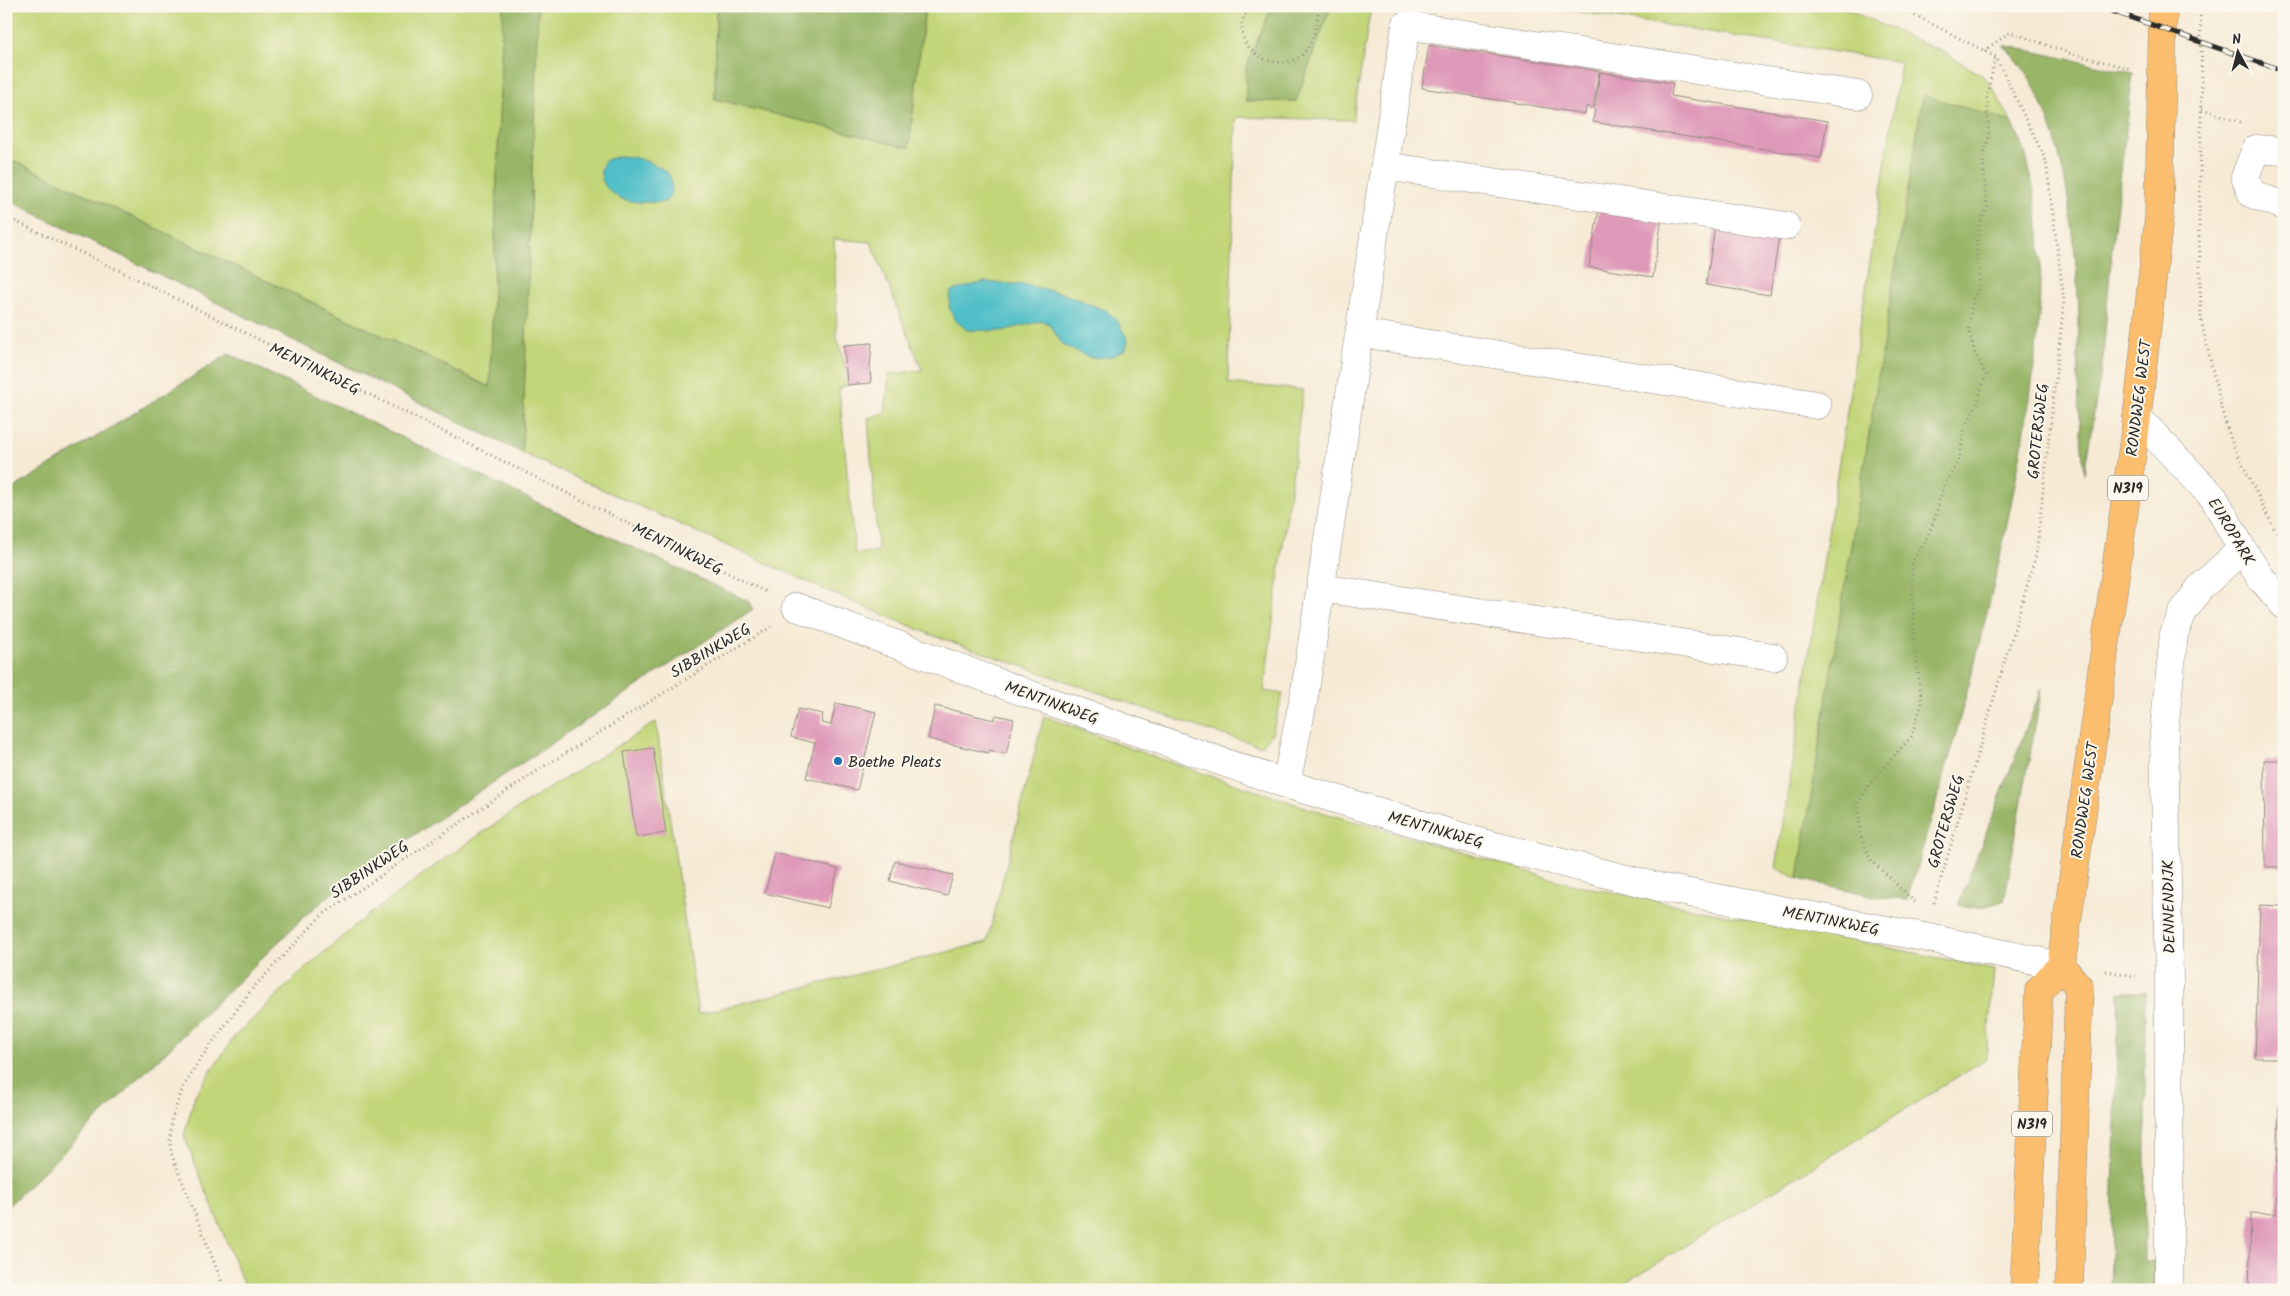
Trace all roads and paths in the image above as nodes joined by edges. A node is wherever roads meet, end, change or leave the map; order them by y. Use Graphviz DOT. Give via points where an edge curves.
graph roads {
  1 [pos="1252,6"];
  2 [pos="1319,6"];
  3 [pos="1897,6"];
  4 [pos="2163,6"];
  5 [pos="2200,6"];
  6 [pos="1984,51"];
  7 [pos="1996,57"];
  8 [pos="2162,75"];
  9 [pos="1858,95"];
  10 [pos="2284,151"];
  11 [pos="1385,166"];
  12 [pos="2284,206"];
  13 [pos="6,216"];
  14 [pos="1786,226"];
  15 [pos="1360,332"];
  16 [pos="1817,405"];
  17 [pos="2137,416"];
  18 [pos="2284,539"];
  19 [pos="2242,549"];
  20 [pos="1321,588"];
  21 [pos="2284,605"];
  22 [pos="796,607"];
  23 [pos="1773,657"];
  24 [pos="1286,784"];
  25 [pos="1917,903"];
  26 [pos="1930,916"];
  27 [pos="2060,966"];
  28 [pos="2169,982"];
  29 [pos="225,1290"];
  30 [pos="2024,1290"];
  31 [pos="2069,1290"];
  32 [pos="2169,1290"];
  1 -- 2 [label="path" via="1242,22 1241,32 1250,48 1260,59 1287,62 1309,46"];
  3 -- 6 [label="path"];
  4 -- 8 [label="main road, RONDWEG WEST / N319"];
  5 -- 18 [label="path" via="2200,320 2233,445 2274,528"];
  6 -- 7 [label="path"];
  6 -- 8 [label="path" via="2010,32 2072,54"];
  7 -- 25 [label="path" via="1987,98 1989,137 1983,160 1987,207 1976,246 1980,284 1972,303 1969,328 1975,354 1986,376 1964,430 1959,461 1944,485 1934,522 1912,562 1914,642 1922,704 1911,737 1872,781 1858,803 1860,834 1870,859"];
  7 -- 26 [label="path, GROTERSWEG" via="2046,161 2064,302 2036,555"];
  8 -- 17 [label="main road, RONDWEG WEST / N319" via="2159,217"];
  9 -- 11 [label="street" via="1406,25"];
  10 -- 12 [label="street" via="2256,149 2246,178 2252,194"];
  11 -- 14 [label="street"];
  11 -- 15 [label="street"];
  13 -- 22 [label="path, MENTINKWEG"];
  15 -- 16 [label="street"];
  15 -- 20 [label="street"];
  17 -- 19 [label="street, EUROPARK" via="2214,498"];
  17 -- 27 [label="main road, RONDWEG WEST / N319"];
  19 -- 21 [label="street, EUROPARK"];
  19 -- 28 [label="street, DENNENDIJK" via="2199,589 2183,612 2174,634 2164,732"];
  20 -- 23 [label="street"];
  20 -- 24 [label="street"];
  22 -- 24 [label="street, MENTINKWEG" via="1034,696"];
  22 -- 29 [label="path, SIBBINKWEG" via="766,631 540,768 322,915 253,988 183,1088 172,1118 170,1138 171,1153"];
  24 -- 27 [label="street, MENTINKWEG" via="1479,842 1663,888"];
  27 -- 28 [label="path" via="2114,971"];
  27 -- 30 [label="main road, N319" via="2039,990"];
  27 -- 31 [label="main road, N319" via="2079,987"];
  28 -- 32 [label="street, DENNENDIJK"];
}
